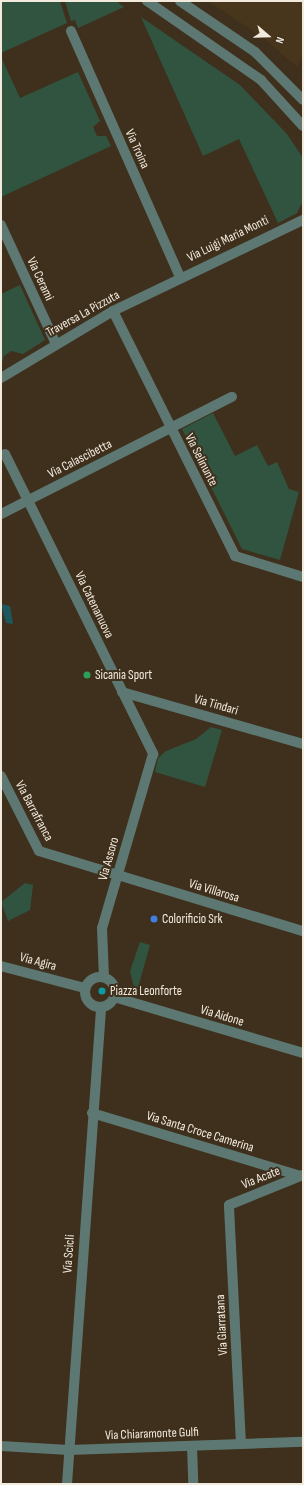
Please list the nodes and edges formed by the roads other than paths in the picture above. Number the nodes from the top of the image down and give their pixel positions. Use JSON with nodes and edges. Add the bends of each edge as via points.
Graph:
{"nodes":[{"id":1,"x":147,"y":1,"type":"edge"},
{"id":2,"x":180,"y":1,"type":"edge"},
{"id":3,"x":71,"y":31,"type":"dead end"},
{"id":4,"x":303,"y":100,"type":"edge"},
{"id":5,"x":303,"y":126,"type":"edge"},
{"id":6,"x":303,"y":213,"type":"edge"},
{"id":7,"x":303,"y":220,"type":"edge"},
{"id":8,"x":288,"y":224,"type":"junction"},
{"id":9,"x":1,"y":225,"type":"edge"},
{"id":10,"x":180,"y":277,"type":"junction"},
{"id":11,"x":112,"y":311,"type":"junction"},
{"id":12,"x":56,"y":344,"type":"junction"},
{"id":13,"x":1,"y":378,"type":"edge"},
{"id":14,"x":232,"y":398,"type":"dead end"},
{"id":15,"x":170,"y":427,"type":"junction"},
{"id":16,"x":5,"y":454,"type":"dead end"},
{"id":17,"x":28,"y":500,"type":"junction"},
{"id":18,"x":1,"y":514,"type":"edge"},
{"id":19,"x":303,"y":577,"type":"edge"},
{"id":20,"x":122,"y":692,"type":"junction"},
{"id":21,"x":303,"y":744,"type":"edge"},
{"id":22,"x":148,"y":769,"type":"joint"},
{"id":23,"x":1,"y":776,"type":"edge"},
{"id":24,"x":117,"y":875,"type":"junction"},
{"id":25,"x":303,"y":931,"type":"edge"},
{"id":26,"x":1,"y":966,"type":"edge"},
{"id":27,"x":104,"y":977,"type":"junction"},
{"id":28,"x":85,"y":988,"type":"junction"},
{"id":29,"x":114,"y":997,"type":"junction"},
{"id":30,"x":101,"y":1008,"type":"junction"},
{"id":31,"x":303,"y":1053,"type":"edge"},
{"id":32,"x":92,"y":1113,"type":"junction"},
{"id":33,"x":302,"y":1176,"type":"edge"},
{"id":34,"x":230,"y":1205,"type":"joint"},
{"id":35,"x":303,"y":1442,"type":"edge"},
{"id":36,"x":241,"y":1444,"type":"junction"},
{"id":37,"x":1,"y":1446,"type":"edge"},
{"id":38,"x":192,"y":1446,"type":"junction"},
{"id":39,"x":69,"y":1450,"type":"junction"},
{"id":40,"x":67,"y":1484,"type":"edge"},
{"id":41,"x":192,"y":1484,"type":"edge"}],
"edges":[{"from":1,"to":5,"type":"street","via":[[261,80]]},
{"from":2,"to":4,"type":"street","via":[[255,52]]},
{"from":3,"to":10,"type":"street","name":"Via Troina"},
{"from":6,"to":8,"type":"street"},
{"from":7,"to":8,"type":"street"},
{"from":8,"to":10,"type":"street","name":"Via Luigi Maria Monti"},
{"from":9,"to":12,"type":"street","name":"Via Cerami"},
{"from":10,"to":11,"type":"street","name":"Traversa La Pizzuta"},
{"from":11,"to":12,"type":"street","name":"Traversa La Pizzuta"},
{"from":11,"to":15,"type":"street","name":"Via Selinunte"},
{"from":12,"to":13,"type":"street","name":"Traversa La Pizzuta"},
{"from":14,"to":15,"type":"street","name":"Via Calascibetta"},
{"from":15,"to":17,"type":"street","name":"Via Calascibetta"},
{"from":15,"to":19,"type":"street","name":"Via Selinunte","via":[[235,556]]},
{"from":16,"to":17,"type":"street","name":"Via Catenanuova"},
{"from":17,"to":18,"type":"street","name":"Via Calascibetta"},
{"from":17,"to":20,"type":"street","name":"Via Catenanuova"},
{"from":20,"to":21,"type":"street","name":"Via Tindari"},
{"from":20,"to":22,"type":"street","name":"Via Catenanuova","via":[[153,754]]},
{"from":22,"to":24,"type":"street","name":"Via Assoro"},
{"from":23,"to":24,"type":"street","name":"Via Barrafranca","via":[[39,851]]},
{"from":24,"to":25,"type":"street","name":"Via Villarosa"},
{"from":24,"to":27,"type":"street","name":"Via Assoro","via":[[102,928]]},
{"from":26,"to":28,"type":"street","name":"Via Agira"},
{"from":27,"to":28,"type":"street","via":[[94,977]]},
{"from":27,"to":29,"type":"street","via":[[112,982]]},
{"from":28,"to":30,"type":"street","via":[[88,1002]]},
{"from":29,"to":30,"type":"street"},
{"from":29,"to":31,"type":"street","name":"Via Aidone"},
{"from":30,"to":32,"type":"street","name":"Via Scicli"},
{"from":32,"to":33,"type":"street","name":"Via Santa Croce Camerina"},
{"from":32,"to":39,"type":"street","name":"Via Scicli"},
{"from":33,"to":34,"type":"street","name":"Via Acate"},
{"from":34,"to":36,"type":"street","name":"Via Giarratana"},
{"from":35,"to":36,"type":"street","name":"Via Chiaramonte Gulfi"},
{"from":36,"to":38,"type":"street","name":"Via Chiaramonte Gulfi"},
{"from":37,"to":39,"type":"street","name":"Via Chiaramonte Gulfi"},
{"from":38,"to":39,"type":"street","name":"Via Chiaramonte Gulfi"},
{"from":38,"to":41,"type":"street"},
{"from":39,"to":40,"type":"street","name":"Via Scicli"}]}
